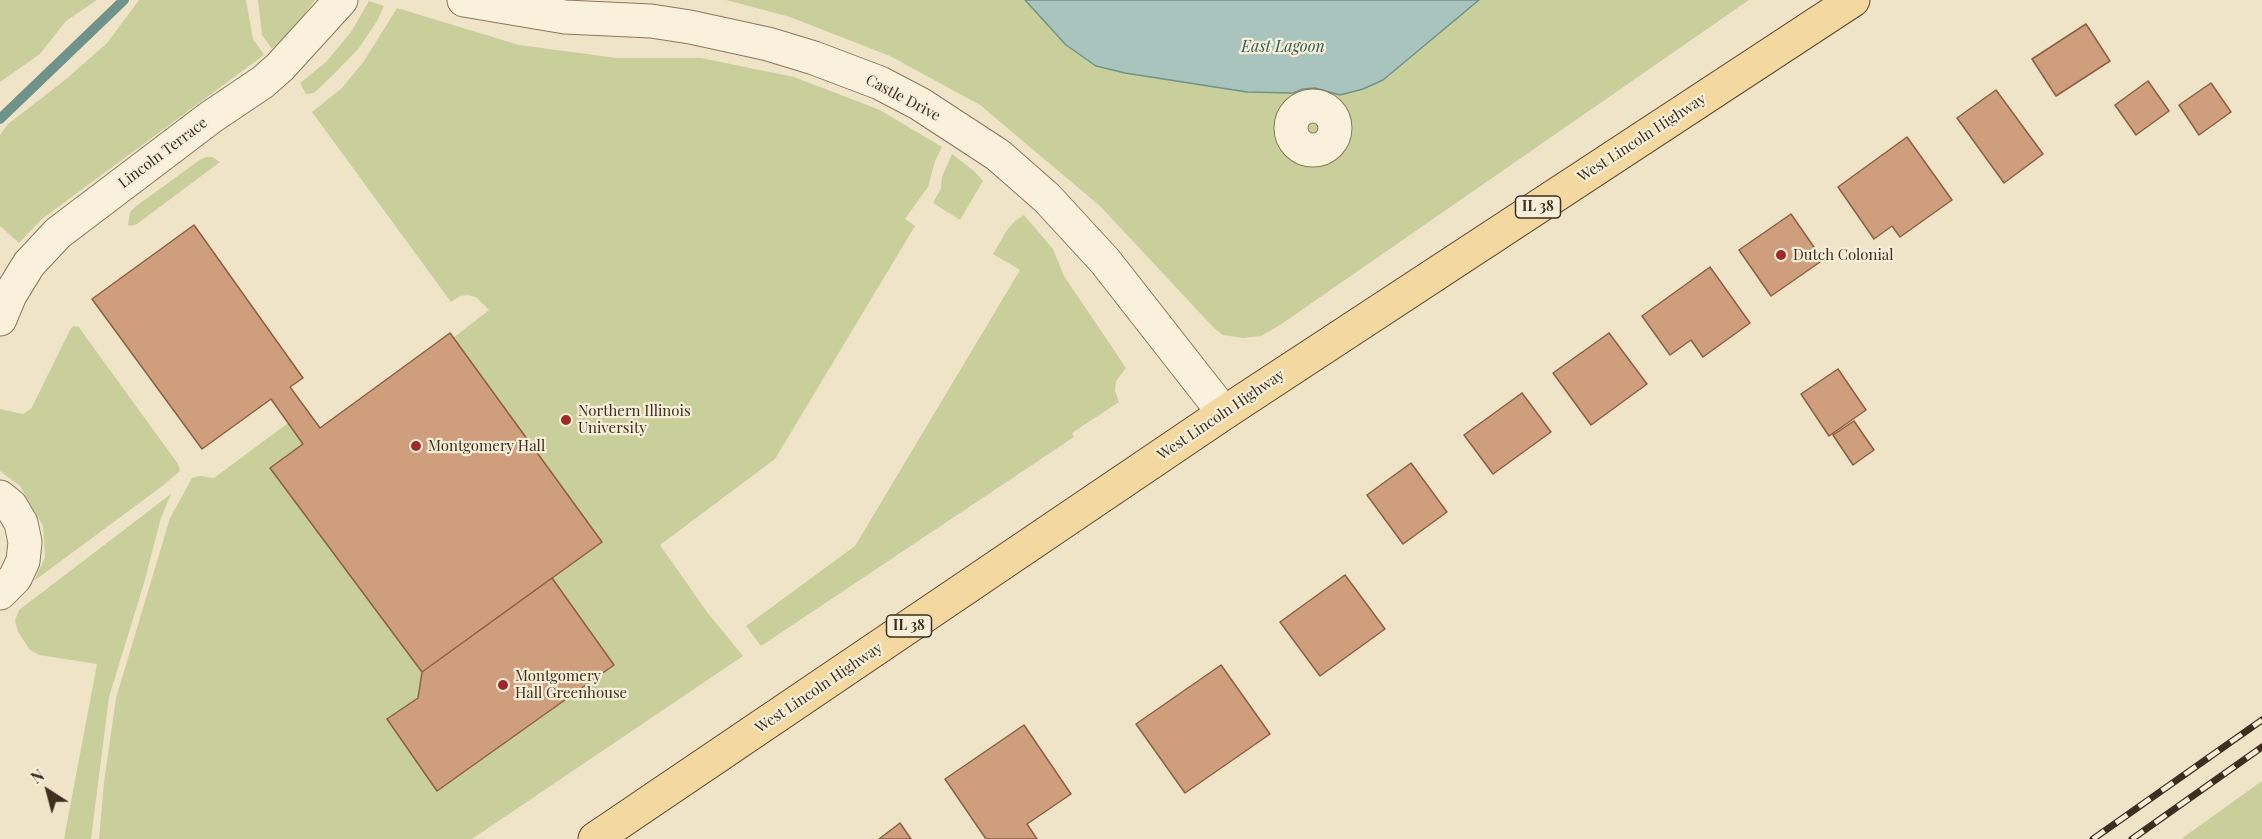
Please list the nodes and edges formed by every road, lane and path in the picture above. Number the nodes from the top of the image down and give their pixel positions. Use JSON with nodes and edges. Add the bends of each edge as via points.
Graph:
{"nodes":[{"id":1,"x":341,"y":0,"type":"edge"},
{"id":2,"x":464,"y":0,"type":"edge"},
{"id":3,"x":1853,"y":0,"type":"edge"},
{"id":4,"x":0,"y":319,"type":"edge"},
{"id":5,"x":1224,"y":413,"type":"junction"},
{"id":6,"x":0,"y":497,"type":"edge"},
{"id":7,"x":0,"y":593,"type":"edge"},
{"id":8,"x":595,"y":839,"type":"edge"}],
"edges":[{"from":1,"to":4,"type":"street","name":"Lincoln Terrace","via":[[263,82],[58,233],[29,264]]},
{"from":2,"to":5,"type":"street","name":"Castle Drive","via":[[565,17],[651,21],[768,44],[880,83],[920,104],[998,155],[1047,198],[1105,261]]},
{"from":3,"to":5,"type":"main road","name":"West Lincoln Highway","number":"IL 38"},
{"from":5,"to":8,"type":"main road","name":"West Lincoln Highway","number":"IL 38"},
{"from":6,"to":7,"type":"street","via":[[21,523],[25,542],[23,561],[15,578]]}]}
